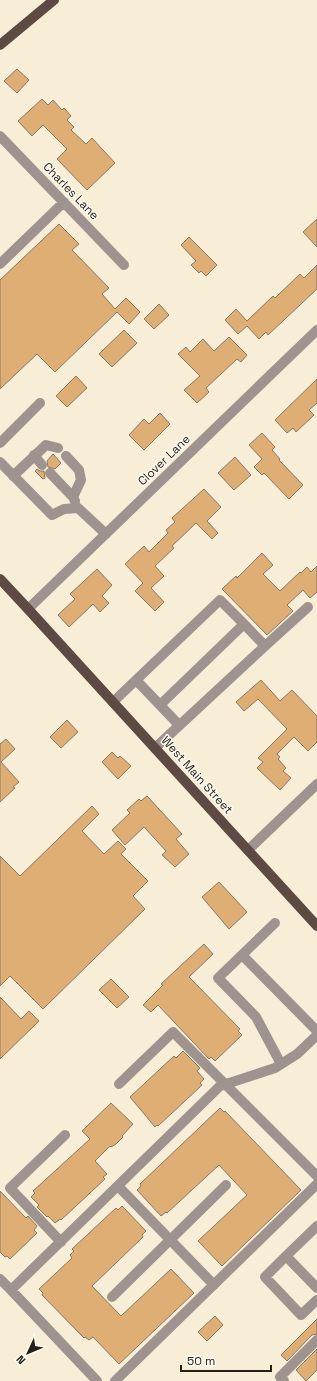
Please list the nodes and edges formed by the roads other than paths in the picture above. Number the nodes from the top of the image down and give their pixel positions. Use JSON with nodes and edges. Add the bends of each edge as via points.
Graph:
{"nodes":[{"id":1,"x":54,"y":0,"type":"edge"},
{"id":2,"x":0,"y":45,"type":"edge"},
{"id":3,"x":0,"y":136,"type":"edge"},
{"id":4,"x":64,"y":202,"type":"junction"},
{"id":5,"x":0,"y":264,"type":"edge"},
{"id":6,"x":124,"y":265,"type":"dead end"},
{"id":7,"x":317,"y":330,"type":"edge"},
{"id":8,"x":40,"y":403,"type":"dead end"},
{"id":9,"x":0,"y":443,"type":"edge"},
{"id":10,"x":58,"y":448,"type":"dead end"},
{"id":11,"x":34,"y":455,"type":"junction"},
{"id":12,"x":66,"y":456,"type":"dead end"},
{"id":13,"x":0,"y":462,"type":"edge"},
{"id":14,"x":42,"y":464,"type":"dead end"},
{"id":15,"x":50,"y":473,"type":"dead end"},
{"id":16,"x":14,"y":476,"type":"junction"},
{"id":17,"x":73,"y":497,"type":"junction"},
{"id":18,"x":78,"y":508,"type":"junction"},
{"id":19,"x":106,"y":534,"type":"junction"},
{"id":20,"x":0,"y":579,"type":"edge"},
{"id":21,"x":308,"y":607,"type":"dead end"},
{"id":22,"x":28,"y":609,"type":"junction"},
{"id":23,"x":244,"y":624,"type":"junction"},
{"id":24,"x":265,"y":646,"type":"junction"},
{"id":25,"x":136,"y":680,"type":"junction"},
{"id":26,"x":113,"y":702,"type":"junction"},
{"id":27,"x":160,"y":705,"type":"junction"},
{"id":28,"x":179,"y":725,"type":"junction"},
{"id":29,"x":155,"y":748,"type":"junction"},
{"id":30,"x":317,"y":784,"type":"edge"},
{"id":31,"x":248,"y":850,"type":"junction"},
{"id":32,"x":275,"y":923,"type":"dead end"},
{"id":33,"x":317,"y":926,"type":"edge"},
{"id":34,"x":242,"y":955,"type":"junction"},
{"id":35,"x":317,"y":1031,"type":"edge"},
{"id":36,"x":317,"y":1035,"type":"edge"},
{"id":37,"x":281,"y":1064,"type":"junction"},
{"id":38,"x":119,"y":1084,"type":"dead end"},
{"id":39,"x":226,"y":1085,"type":"junction"},
{"id":40,"x":65,"y":1135,"type":"dead end"},
{"id":41,"x":317,"y":1176,"type":"edge"},
{"id":42,"x":317,"y":1184,"type":"edge"},
{"id":43,"x":226,"y":1185,"type":"dead end"},
{"id":44,"x":118,"y":1186,"type":"junction"},
{"id":45,"x":317,"y":1226,"type":"edge"},
{"id":46,"x":170,"y":1240,"type":"junction"},
{"id":47,"x":61,"y":1242,"type":"junction"},
{"id":48,"x":286,"y":1256,"type":"junction"},
{"id":49,"x":0,"y":1279,"type":"edge"},
{"id":50,"x":214,"y":1285,"type":"junction"},
{"id":51,"x":317,"y":1288,"type":"edge"},
{"id":52,"x":11,"y":1290,"type":"junction"},
{"id":53,"x":112,"y":1297,"type":"dead end"},
{"id":54,"x":317,"y":1300,"type":"edge"},
{"id":55,"x":317,"y":1340,"type":"edge"},
{"id":56,"x":97,"y":1381,"type":"edge"},
{"id":57,"x":116,"y":1381,"type":"edge"},
{"id":58,"x":284,"y":1381,"type":"edge"}],
"edges":[{"from":1,"to":2,"type":"main road"},
{"from":3,"to":4,"type":"street","name":"Charles Lane"},
{"from":4,"to":5,"type":"street"},
{"from":4,"to":6,"type":"street","name":"Charles Lane"},
{"from":7,"to":19,"type":"street","name":"Clover Lane"},
{"from":8,"to":9,"type":"street"},
{"from":10,"to":11,"type":"street","via":[[46,445]]},
{"from":11,"to":14,"type":"street"},
{"from":11,"to":16,"type":"street"},
{"from":12,"to":17,"type":"street","via":[[79,470],[81,480]]},
{"from":13,"to":16,"type":"street"},
{"from":15,"to":17,"type":"street"},
{"from":16,"to":18,"type":"street","via":[[52,515],[64,509]]},
{"from":17,"to":18,"type":"street"},
{"from":18,"to":19,"type":"street"},
{"from":19,"to":22,"type":"street","name":"Clover Lane"},
{"from":20,"to":22,"type":"main road"},
{"from":21,"to":24,"type":"street"},
{"from":22,"to":26,"type":"main road","name":"West Main Street"},
{"from":23,"to":24,"type":"street"},
{"from":23,"to":25,"type":"street","via":[[220,600]]},
{"from":23,"to":27,"type":"street"},
{"from":24,"to":28,"type":"street"},
{"from":25,"to":26,"type":"street"},
{"from":25,"to":27,"type":"street"},
{"from":26,"to":29,"type":"main road","name":"West Main Street"},
{"from":27,"to":28,"type":"street"},
{"from":28,"to":29,"type":"street"},
{"from":29,"to":31,"type":"main road","name":"West Main Street"},
{"from":30,"to":31,"type":"street"},
{"from":31,"to":33,"type":"main road","name":"West Main Street"},
{"from":32,"to":34,"type":"street"},
{"from":34,"to":35,"type":"street"},
{"from":34,"to":37,"type":"street","via":[[218,978],[256,1017]]},
{"from":36,"to":37,"type":"street","via":[[297,1054]]},
{"from":37,"to":39,"type":"street"},
{"from":38,"to":39,"type":"street","via":[[173,1032]]},
{"from":39,"to":41,"type":"street"},
{"from":39,"to":44,"type":"street","via":[[220,1086]]},
{"from":40,"to":47,"type":"street","via":[[10,1188]]},
{"from":42,"to":50,"type":"street"},
{"from":43,"to":46,"type":"street"},
{"from":44,"to":46,"type":"street"},
{"from":44,"to":47,"type":"street"},
{"from":45,"to":48,"type":"street"},
{"from":46,"to":50,"type":"street"},
{"from":46,"to":53,"type":"street"},
{"from":47,"to":52,"type":"street"},
{"from":48,"to":51,"type":"street"},
{"from":48,"to":54,"type":"street","via":[[265,1277],[302,1315]]},
{"from":49,"to":52,"type":"street"},
{"from":50,"to":57,"type":"street"},
{"from":52,"to":56,"type":"street"},
{"from":55,"to":58,"type":"street","via":[[280,1377]]}]}
